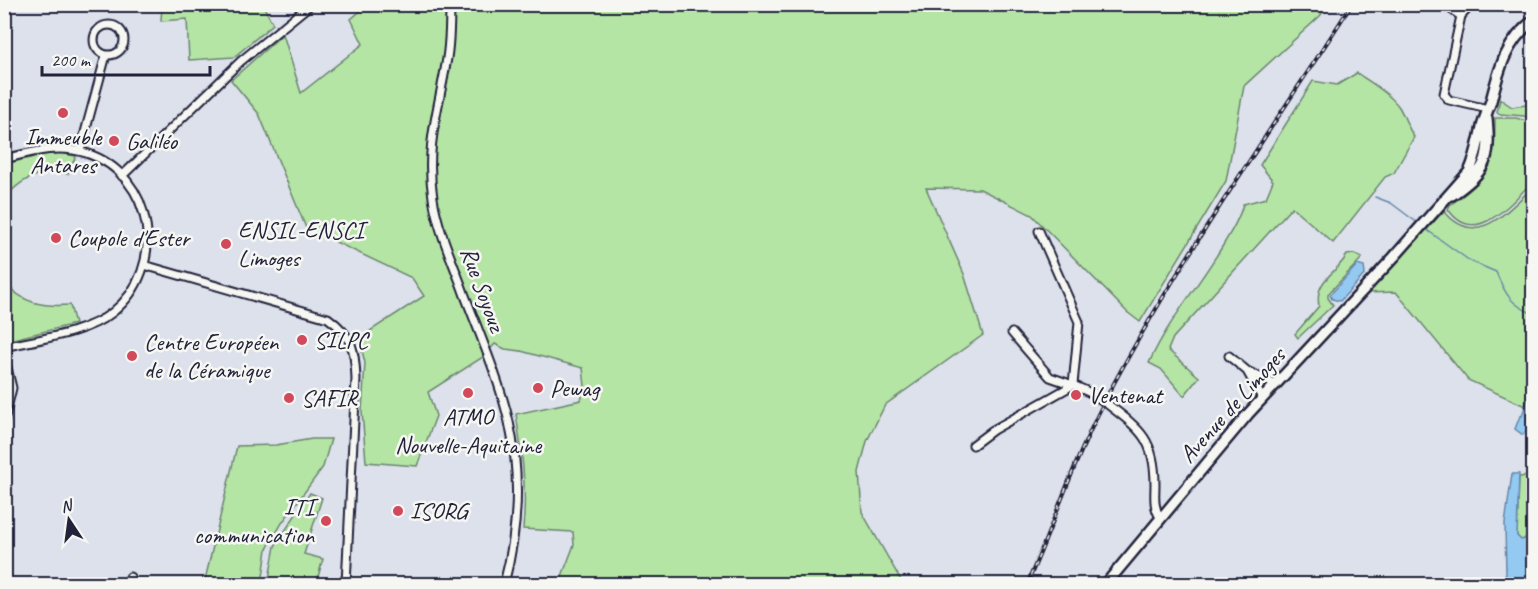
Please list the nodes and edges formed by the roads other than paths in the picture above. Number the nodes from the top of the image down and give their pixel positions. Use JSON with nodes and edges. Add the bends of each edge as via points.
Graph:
{"nodes":[{"id":1,"x":311,"y":4,"type":"edge"},
{"id":2,"x":450,"y":4,"type":"edge"},
{"id":3,"x":1443,"y":4,"type":"edge"},
{"id":4,"x":1473,"y":4,"type":"edge"},
{"id":5,"x":1461,"y":16,"type":"junction"},
{"id":6,"x":1533,"y":20,"type":"edge"},
{"id":7,"x":106,"y":55,"type":"junction"},
{"id":8,"x":1487,"y":113,"type":"junction"},
{"id":9,"x":1484,"y":141,"type":"junction"},
{"id":10,"x":1477,"y":150,"type":"junction"},
{"id":11,"x":80,"y":151,"type":"junction"},
{"id":12,"x":1488,"y":153,"type":"junction"},
{"id":13,"x":4,"y":159,"type":"edge"},
{"id":14,"x":122,"y":176,"type":"junction"},
{"id":15,"x":1443,"y":202,"type":"junction"},
{"id":16,"x":1039,"y":231,"type":"dead end"},
{"id":17,"x":144,"y":265,"type":"junction"},
{"id":18,"x":1012,"y":333,"type":"dead end"},
{"id":19,"x":4,"y":347,"type":"edge"},
{"id":20,"x":4,"y":356,"type":"edge"},
{"id":21,"x":1230,"y":356,"type":"dead end"},
{"id":22,"x":1247,"y":371,"type":"junction"},
{"id":23,"x":1274,"y":384,"type":"junction"},
{"id":24,"x":1073,"y":385,"type":"junction"},
{"id":25,"x":1262,"y":398,"type":"junction"},
{"id":26,"x":4,"y":421,"type":"edge"},
{"id":27,"x":973,"y":444,"type":"dead end"},
{"id":28,"x":1160,"y":517,"type":"junction"},
{"id":29,"x":346,"y":585,"type":"edge"},
{"id":30,"x":504,"y":585,"type":"edge"},
{"id":31,"x":1106,"y":585,"type":"edge"}],
"edges":[{"from":1,"to":14,"type":"street","via":[[241,61]]},
{"from":2,"to":30,"type":"street","name":"Rue Soyouz","via":[[447,61],[433,123],[430,175],[442,233],[509,421],[516,520]]},
{"from":3,"to":5,"type":"street"},
{"from":4,"to":5,"type":"street"},
{"from":5,"to":8,"type":"street","via":[[1444,94],[1449,100]]},
{"from":6,"to":8,"type":"main road","via":[[1505,53]]},
{"from":7,"to":7,"type":"street","via":[[95,46],[94,37],[108,25],[121,31],[124,45],[119,52]]},
{"from":7,"to":11,"type":"street"},
{"from":8,"to":9,"type":"main road","via":[[1482,125]]},
{"from":9,"to":10,"type":"main road"},
{"from":9,"to":12,"type":"main road"},
{"from":10,"to":12,"type":"main road"},
{"from":10,"to":15,"type":"main road","via":[[1469,172]]},
{"from":11,"to":13,"type":"street","via":[[46,148]]},
{"from":11,"to":14,"type":"street","via":[[99,158]]},
{"from":12,"to":15,"type":"main road","via":[[1476,177]]},
{"from":14,"to":17,"type":"street","via":[[145,218],[148,246]]},
{"from":15,"to":23,"type":"main road","name":"Avenue de Limoges"},
{"from":16,"to":24,"type":"street","via":[[1079,322]]},
{"from":17,"to":19,"type":"street","via":[[130,294],[99,321],[78,330]]},
{"from":17,"to":29,"type":"street","via":[[328,318],[349,339],[355,353],[356,380]]},
{"from":18,"to":24,"type":"street","via":[[1050,377]]},
{"from":20,"to":26,"type":"street","via":[[12,388]]},
{"from":21,"to":22,"type":"street"},
{"from":22,"to":23,"type":"street"},
{"from":22,"to":25,"type":"street"},
{"from":23,"to":25,"type":"main road","name":"Avenue de Limoges"},
{"from":24,"to":27,"type":"street"},
{"from":24,"to":28,"type":"street","bridge":true,"via":[[1093,394],[1138,428],[1155,463],[1156,512]]},
{"from":25,"to":28,"type":"main road","name":"Avenue de Limoges"},
{"from":28,"to":31,"type":"main road","name":"Avenue de Limoges"}]}
